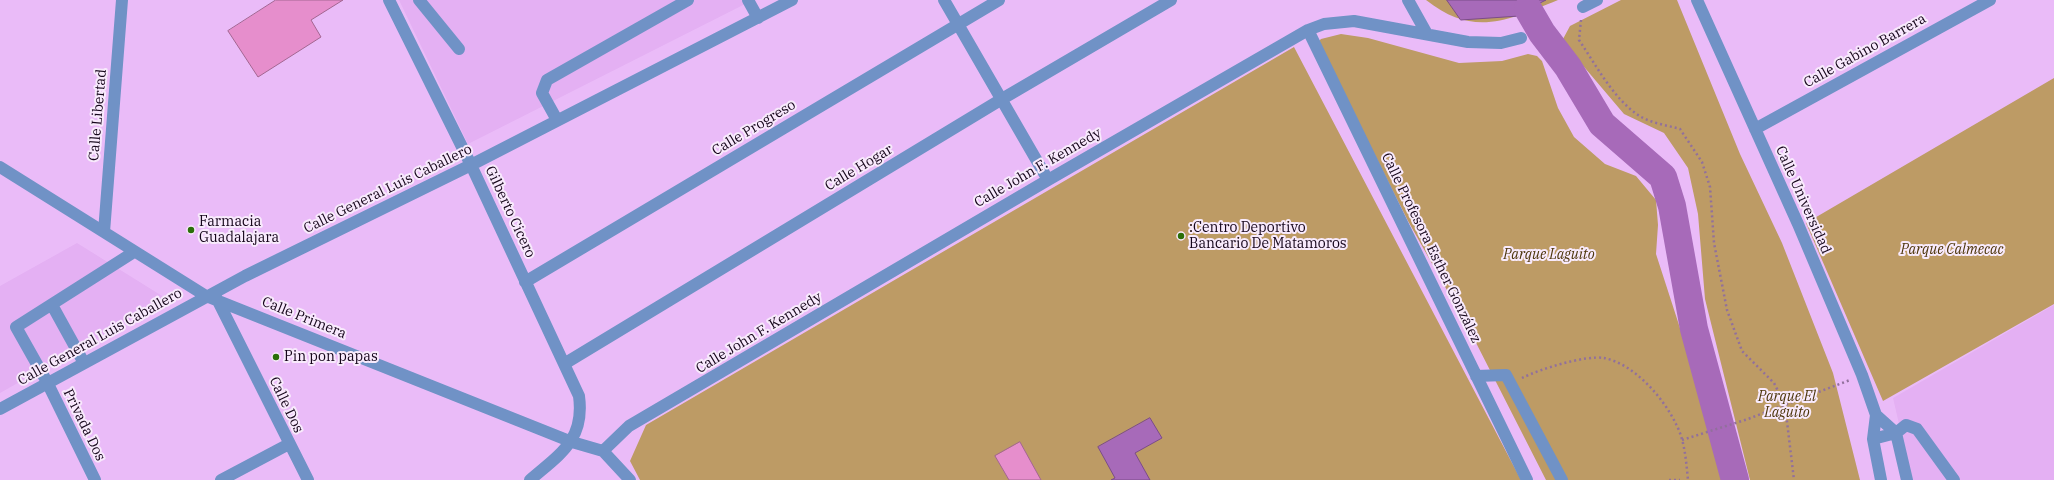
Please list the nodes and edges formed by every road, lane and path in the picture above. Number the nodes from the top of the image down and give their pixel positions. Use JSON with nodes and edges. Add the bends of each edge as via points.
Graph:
{"nodes":[{"id":1,"x":122,"y":0,"type":"edge"},
{"id":2,"x":389,"y":0,"type":"edge"},
{"id":3,"x":419,"y":0,"type":"edge"},
{"id":4,"x":688,"y":0,"type":"edge"},
{"id":5,"x":748,"y":0,"type":"edge"},
{"id":6,"x":792,"y":0,"type":"edge"},
{"id":7,"x":944,"y":0,"type":"edge"},
{"id":8,"x":999,"y":0,"type":"edge"},
{"id":9,"x":1171,"y":0,"type":"edge"},
{"id":10,"x":1408,"y":0,"type":"edge"},
{"id":11,"x":1597,"y":0,"type":"edge"},
{"id":12,"x":1697,"y":0,"type":"edge"},
{"id":13,"x":1990,"y":0,"type":"edge"},
{"id":14,"x":1583,"y":7,"type":"joint"},
{"id":15,"x":758,"y":18,"type":"junction"},
{"id":16,"x":958,"y":24,"type":"junction"},
{"id":17,"x":1308,"y":30,"type":"junction"},
{"id":18,"x":1427,"y":34,"type":"junction"},
{"id":19,"x":1521,"y":38,"type":"dead end"},
{"id":20,"x":459,"y":49,"type":"dead end"},
{"id":21,"x":1002,"y":99,"type":"junction"},
{"id":22,"x":557,"y":120,"type":"junction"},
{"id":23,"x":1755,"y":129,"type":"junction"},
{"id":24,"x":471,"y":165,"type":"junction"},
{"id":25,"x":0,"y":167,"type":"edge"},
{"id":26,"x":1048,"y":180,"type":"junction"},
{"id":27,"x":104,"y":232,"type":"junction"},
{"id":28,"x":134,"y":252,"type":"junction"},
{"id":29,"x":526,"y":282,"type":"junction"},
{"id":30,"x":212,"y":298,"type":"junction"},
{"id":31,"x":52,"y":305,"type":"junction"},
{"id":32,"x":84,"y":363,"type":"junction"},
{"id":33,"x":564,"y":364,"type":"junction"},
{"id":34,"x":1862,"y":375,"type":"junction"},
{"id":35,"x":1476,"y":376,"type":"junction"},
{"id":36,"x":47,"y":382,"type":"junction"},
{"id":37,"x":1510,"y":384,"type":"junction"},
{"id":38,"x":1785,"y":405,"type":"junction"},
{"id":39,"x":0,"y":409,"type":"edge"},
{"id":40,"x":1876,"y":415,"type":"junction"},
{"id":41,"x":1896,"y":432,"type":"junction"},
{"id":42,"x":1873,"y":439,"type":"junction"},
{"id":43,"x":1682,"y":440,"type":"junction"},
{"id":44,"x":572,"y":442,"type":"junction"},
{"id":45,"x":289,"y":444,"type":"junction"},
{"id":46,"x":603,"y":451,"type":"junction"},
{"id":47,"x":1952,"y":479,"type":"edge"},
{"id":48,"x":95,"y":480,"type":"edge"},
{"id":49,"x":221,"y":480,"type":"edge"},
{"id":50,"x":308,"y":480,"type":"edge"},
{"id":51,"x":530,"y":480,"type":"edge"},
{"id":52,"x":630,"y":480,"type":"edge"},
{"id":53,"x":1527,"y":480,"type":"edge"},
{"id":54,"x":1562,"y":480,"type":"edge"},
{"id":55,"x":1669,"y":480,"type":"edge"},
{"id":56,"x":1680,"y":480,"type":"edge"},
{"id":57,"x":1688,"y":480,"type":"edge"},
{"id":58,"x":1794,"y":480,"type":"edge"},
{"id":59,"x":1881,"y":480,"type":"edge"},
{"id":60,"x":1907,"y":480,"type":"edge"}],
"edges":[{"from":1,"to":27,"type":"street","name":"Calle Libertad"},
{"from":2,"to":24,"type":"street","name":"Gilberto Cicero"},
{"from":3,"to":20,"type":"street"},
{"from":4,"to":22,"type":"street","via":[[547,80],[542,93]]},
{"from":5,"to":15,"type":"street"},
{"from":6,"to":15,"type":"street","name":"Calle General Luis Caballero"},
{"from":7,"to":16,"type":"street"},
{"from":8,"to":16,"type":"street","name":"Calle Progreso"},
{"from":9,"to":21,"type":"street","name":"Calle Hogar"},
{"from":10,"to":18,"type":"street"},
{"from":11,"to":14,"type":"street"},
{"from":12,"to":23,"type":"street","name":"Calle Universidad"},
{"from":13,"to":23,"type":"street","name":"Calle Gabino Barrera"},
{"from":14,"to":38,"type":"path","via":[[1579,40],[1616,93],[1639,116],[1680,129],[1702,162],[1710,187],[1714,243],[1727,310],[1742,351],[1774,384]]},
{"from":15,"to":22,"type":"street","name":"Calle General Luis Caballero"},
{"from":16,"to":21,"type":"street"},
{"from":16,"to":29,"type":"street","name":"Calle Progreso"},
{"from":17,"to":18,"type":"street","name":"Calle John F. Kennedy","via":[[1324,24],[1354,21]]},
{"from":17,"to":26,"type":"street","name":"Calle John F. Kennedy"},
{"from":17,"to":35,"type":"street","name":"Calle Profesora Esther González"},
{"from":18,"to":19,"type":"street","name":"Calle John F. Kennedy","via":[[1468,42],[1501,42]]},
{"from":21,"to":26,"type":"street"},
{"from":21,"to":33,"type":"street","name":"Calle Hogar"},
{"from":22,"to":24,"type":"street","name":"Calle General Luis Caballero"},
{"from":23,"to":34,"type":"street","name":"Calle Universidad"},
{"from":24,"to":29,"type":"street","name":"Gilberto Cicero"},
{"from":24,"to":30,"type":"street","name":"Calle General Luis Caballero"},
{"from":25,"to":27,"type":"street","name":"Calle Primera"},
{"from":26,"to":46,"type":"street","name":"Calle John F. Kennedy","via":[[629,426]]},
{"from":27,"to":28,"type":"street","name":"Calle Primera"},
{"from":28,"to":30,"type":"street","name":"Calle Primera"},
{"from":28,"to":31,"type":"street"},
{"from":29,"to":33,"type":"street","name":"Gilberto Cicero"},
{"from":30,"to":32,"type":"street","name":"Calle General Luis Caballero"},
{"from":30,"to":44,"type":"street","name":"Calle Primera"},
{"from":30,"to":45,"type":"street","name":"Calle Dos"},
{"from":31,"to":32,"type":"street"},
{"from":31,"to":36,"type":"street","name":"Privada Dos","via":[[16,327]]},
{"from":32,"to":36,"type":"street","name":"Calle General Luis Caballero"},
{"from":33,"to":44,"type":"street","name":"Gilberto Cicero","via":[[579,396],[581,413]]},
{"from":34,"to":38,"type":"path"},
{"from":34,"to":40,"type":"street","name":"Calle Universidad"},
{"from":35,"to":37,"type":"street","via":[[1506,376]]},
{"from":35,"to":53,"type":"street","name":"Calle Profesora Esther González"},
{"from":36,"to":39,"type":"street","name":"Calle General Luis Caballero"},
{"from":36,"to":48,"type":"street","name":"Privada Dos"},
{"from":37,"to":43,"type":"path","via":[[1537,370],[1568,362],[1603,358],[1623,364],[1647,384],[1676,424]]},
{"from":37,"to":54,"type":"street"},
{"from":38,"to":43,"type":"path","via":[[1748,420]]},
{"from":38,"to":58,"type":"path"},
{"from":40,"to":41,"type":"street"},
{"from":40,"to":42,"type":"street","name":"Calle Universidad"},
{"from":41,"to":42,"type":"street"},
{"from":41,"to":47,"type":"street","via":[[1906,425],[1917,429]]},
{"from":41,"to":60,"type":"street"},
{"from":42,"to":59,"type":"street","name":"Calle Universidad"},
{"from":43,"to":57,"type":"path"},
{"from":44,"to":46,"type":"street","name":"Calle Primera"},
{"from":44,"to":51,"type":"street"},
{"from":45,"to":49,"type":"street"},
{"from":45,"to":50,"type":"street","name":"Calle Dos"},
{"from":46,"to":52,"type":"street"},
{"from":55,"to":56,"type":"path"}]}
